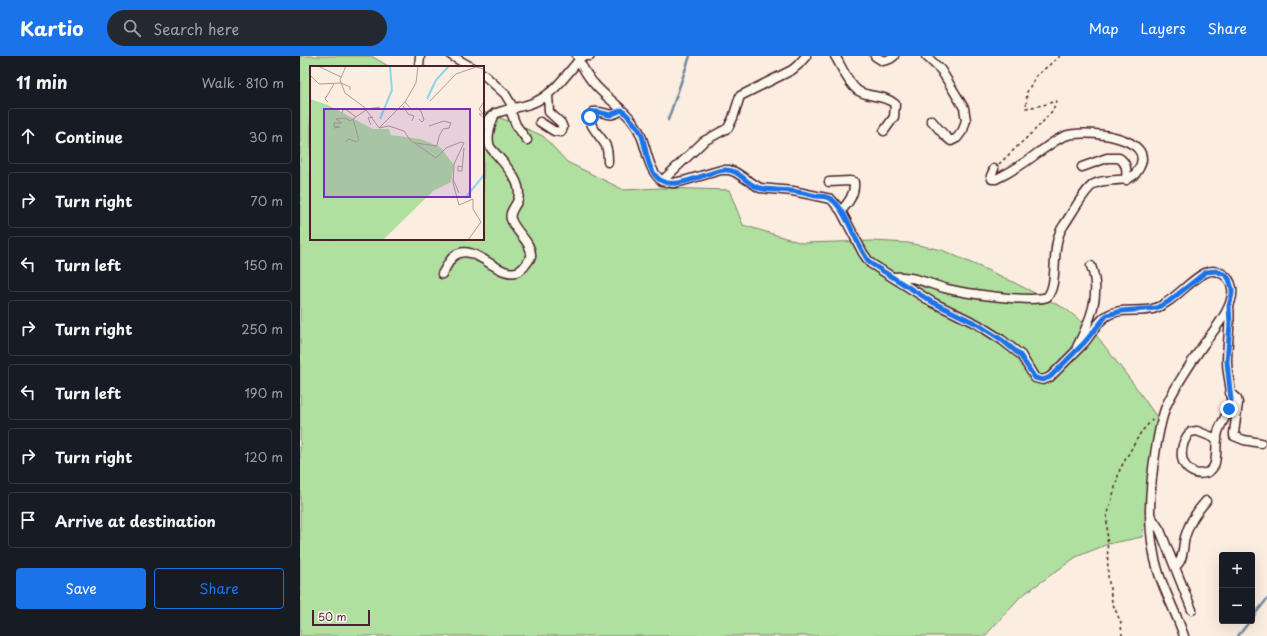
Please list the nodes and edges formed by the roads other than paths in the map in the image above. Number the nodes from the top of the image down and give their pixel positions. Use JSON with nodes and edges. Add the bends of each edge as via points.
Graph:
{"nodes":[{"id":1,"x":420,"y":56,"type":"edge"},
{"id":2,"x":452,"y":56,"type":"edge"},
{"id":3,"x":590,"y":56,"type":"edge"},
{"id":4,"x":806,"y":56,"type":"edge"},
{"id":5,"x":835,"y":56,"type":"edge"},
{"id":6,"x":875,"y":56,"type":"edge"},
{"id":7,"x":894,"y":56,"type":"edge"},
{"id":8,"x":926,"y":56,"type":"edge"},
{"id":9,"x":580,"y":57,"type":"edge"},
{"id":10,"x":419,"y":66,"type":"edge"},
{"id":11,"x":469,"y":66,"type":"edge"},
{"id":12,"x":484,"y":75,"type":"edge"},
{"id":13,"x":548,"y":94,"type":"junction"},
{"id":14,"x":512,"y":109,"type":"junction"},
{"id":15,"x":622,"y":110,"type":"junction"},
{"id":16,"x":495,"y":114,"type":"junction"},
{"id":17,"x":930,"y":120,"type":"dead end"},
{"id":18,"x":540,"y":122,"type":"dead end"},
{"id":19,"x":484,"y":125,"type":"edge"},
{"id":20,"x":884,"y":131,"type":"dead end"},
{"id":21,"x":527,"y":140,"type":"dead end"},
{"id":22,"x":608,"y":162,"type":"dead end"},
{"id":23,"x":1082,"y":167,"type":"dead end"},
{"id":24,"x":994,"y":169,"type":"road end"},
{"id":25,"x":1126,"y":180,"type":"junction"},
{"id":26,"x":662,"y":181,"type":"junction"},
{"id":27,"x":830,"y":182,"type":"dead end"},
{"id":28,"x":841,"y":211,"type":"junction"},
{"id":29,"x":1091,"y":266,"type":"dead end"},
{"id":30,"x":442,"y":274,"type":"dead end"},
{"id":31,"x":893,"y":277,"type":"junction"},
{"id":32,"x":1229,"y":306,"type":"junction"},
{"id":33,"x":1074,"y":353,"type":"junction"},
{"id":34,"x":1230,"y":394,"type":"junction"},
{"id":35,"x":1217,"y":439,"type":"junction"},
{"id":36,"x":1261,"y":443,"type":"dead end"},
{"id":37,"x":1206,"y":501,"type":"dead end"},
{"id":38,"x":1150,"y":515,"type":"junction"},
{"id":39,"x":1176,"y":566,"type":"junction"},
{"id":40,"x":1192,"y":610,"type":"dead end"},
{"id":41,"x":1184,"y":636,"type":"edge"}],
"edges":[{"from":1,"to":10,"type":"street"},
{"from":2,"to":11,"type":"street"},
{"from":3,"to":9,"type":"street"},
{"from":4,"to":26,"type":"street","via":[[792,70],[740,96],[728,128],[704,141]]},
{"from":5,"to":20,"type":"street","via":[[858,91],[885,98],[895,104],[894,117]]},
{"from":6,"to":7,"type":"street","via":[[883,61]]},
{"from":8,"to":17,"type":"street","via":[[944,75],[964,108],[966,120],[963,130],[951,141]]},
{"from":9,"to":13,"type":"street"},
{"from":9,"to":15,"type":"street","via":[[588,77]]},
{"from":12,"to":14,"type":"street","via":[[505,94]]},
{"from":13,"to":14,"type":"street","via":[[539,101]]},
{"from":13,"to":18,"type":"street","via":[[549,112],[561,123],[562,132],[557,132]]},
{"from":14,"to":16,"type":"street"},
{"from":14,"to":21,"type":"street","via":[[516,125]]},
{"from":15,"to":22,"type":"street","via":[[610,115],[593,112],[590,117],[592,128],[605,145]]},
{"from":15,"to":26,"type":"street","via":[[641,133],[652,170]]},
{"from":16,"to":19,"type":"street"},
{"from":16,"to":30,"type":"street","via":[[489,132],[490,147],[518,184],[520,192],[511,213],[511,220],[531,250],[531,257],[521,270],[507,272],[464,252],[455,255]]},
{"from":23,"to":25,"type":"street","via":[[1107,158],[1119,158],[1127,168]]},
{"from":24,"to":25,"type":"street","via":[[991,176],[992,179],[996,179],[1064,136],[1091,134],[1125,140],[1139,150],[1142,159],[1139,170]]},
{"from":25,"to":31,"type":"street","via":[[1099,182],[1090,187],[1060,231],[1052,289],[1047,297],[1036,299],[972,293],[911,278]]},
{"from":26,"to":28,"type":"street","via":[[673,183],[729,170],[760,188],[827,198],[834,201]]},
{"from":27,"to":28,"type":"street","via":[[854,182],[853,195]]},
{"from":28,"to":31,"type":"street","via":[[866,258]]},
{"from":29,"to":33,"type":"street","via":[[1096,279],[1093,309]]},
{"from":31,"to":33,"type":"street","via":[[932,302],[977,324],[1002,340],[1020,355],[1037,379],[1050,377]]},
{"from":32,"to":33,"type":"street","via":[[1232,294],[1229,279],[1220,272],[1206,272],[1168,302],[1156,308],[1107,315]]},
{"from":32,"to":34,"type":"street","via":[[1227,362]]},
{"from":32,"to":38,"type":"street","via":[[1177,386],[1163,416],[1153,467]]},
{"from":34,"to":35,"type":"street","via":[[1229,409]]},
{"from":34,"to":36,"type":"street","via":[[1238,403],[1234,436]]},
{"from":35,"to":35,"type":"street","via":[[1215,464],[1211,470],[1200,474],[1185,466],[1182,452],[1190,432],[1197,431]]},
{"from":37,"to":39,"type":"street","via":[[1188,528],[1182,558]]},
{"from":38,"to":39,"type":"street","via":[[1160,530]]},
{"from":38,"to":41,"type":"street","via":[[1152,544],[1159,573]]},
{"from":39,"to":40,"type":"street"}]}
